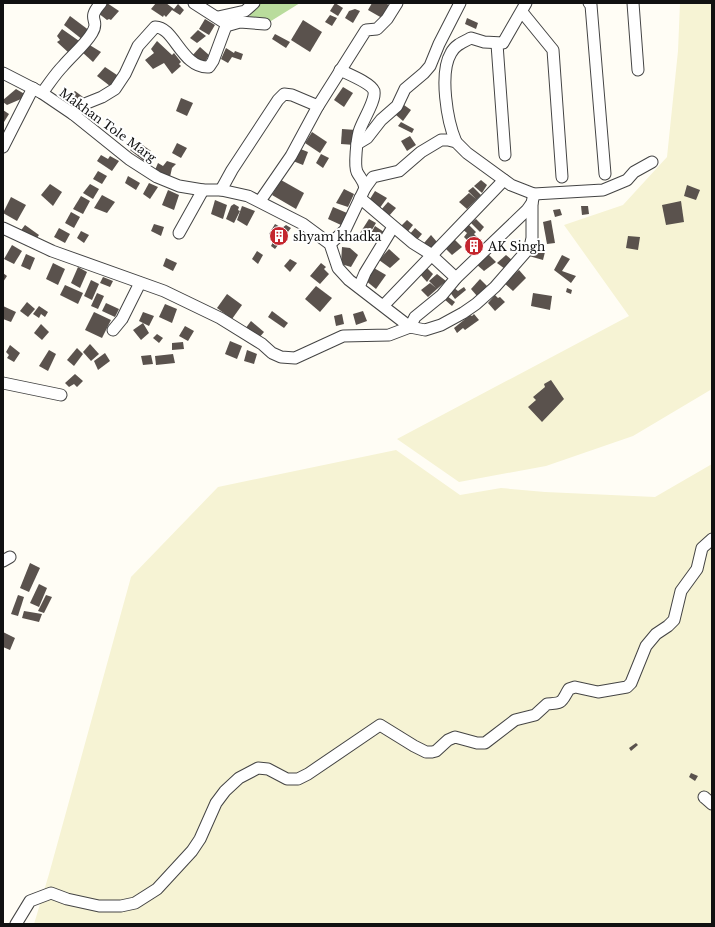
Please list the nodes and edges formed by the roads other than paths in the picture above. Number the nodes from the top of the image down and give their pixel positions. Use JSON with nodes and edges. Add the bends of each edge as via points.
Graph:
{"nodes":[{"id":1,"x":101,"y":3,"type":"edge"},
{"id":2,"x":194,"y":3,"type":"edge"},
{"id":3,"x":254,"y":3,"type":"edge"},
{"id":4,"x":397,"y":3,"type":"edge"},
{"id":5,"x":460,"y":3,"type":"edge"},
{"id":6,"x":589,"y":3,"type":"edge"},
{"id":7,"x":633,"y":3,"type":"edge"},
{"id":8,"x":524,"y":7,"type":"edge"},
{"id":9,"x":218,"y":17,"type":"junction"},
{"id":10,"x":265,"y":24,"type":"dead end"},
{"id":11,"x":226,"y":26,"type":"junction"},
{"id":12,"x":497,"y":44,"type":"junction"},
{"id":13,"x":340,"y":70,"type":"junction"},
{"id":14,"x":638,"y":70,"type":"dead end"},
{"id":15,"x":3,"y":73,"type":"edge"},
{"id":16,"x":38,"y":91,"type":"junction"},
{"id":17,"x":318,"y":106,"type":"junction"},
{"id":18,"x":73,"y":114,"type":"junction"},
{"id":19,"x":456,"y":142,"type":"junction"},
{"id":20,"x":357,"y":144,"type":"junction"},
{"id":21,"x":3,"y":147,"type":"edge"},
{"id":22,"x":505,"y":154,"type":"dead end"},
{"id":23,"x":652,"y":162,"type":"dead end"},
{"id":24,"x":605,"y":174,"type":"dead end"},
{"id":25,"x":562,"y":177,"type":"dead end"},
{"id":26,"x":504,"y":180,"type":"junction"},
{"id":27,"x":203,"y":190,"type":"junction"},
{"id":28,"x":221,"y":190,"type":"junction"},
{"id":29,"x":362,"y":193,"type":"junction"},
{"id":30,"x":533,"y":198,"type":"junction"},
{"id":31,"x":260,"y":201,"type":"junction"},
{"id":32,"x":394,"y":227,"type":"junction"},
{"id":33,"x":3,"y":228,"type":"edge"},
{"id":34,"x":179,"y":233,"type":"dead end"},
{"id":35,"x":330,"y":244,"type":"junction"},
{"id":36,"x":431,"y":256,"type":"junction"},
{"id":37,"x":456,"y":278,"type":"junction"},
{"id":38,"x":140,"y":283,"type":"junction"},
{"id":39,"x":359,"y":287,"type":"junction"},
{"id":40,"x":384,"y":305,"type":"junction"},
{"id":41,"x":410,"y":327,"type":"junction"},
{"id":42,"x":113,"y":330,"type":"dead end"},
{"id":43,"x":3,"y":383,"type":"edge"},
{"id":44,"x":61,"y":395,"type":"dead end"},
{"id":45,"x":712,"y":539,"type":"edge"},
{"id":46,"x":16,"y":924,"type":"edge"}],
"edges":[{"from":1,"to":16,"type":"street","via":[[92,14],[96,24],[92,34]]},
{"from":2,"to":9,"type":"street"},
{"from":3,"to":9,"type":"street","via":[[245,11]]},
{"from":4,"to":13,"type":"street","via":[[377,29],[366,30]]},
{"from":5,"to":20,"type":"street","via":[[430,66],[405,89],[397,106],[381,120],[367,138]]},
{"from":6,"to":24,"type":"street"},
{"from":7,"to":14,"type":"street"},
{"from":8,"to":12,"type":"street","via":[[503,43]]},
{"from":8,"to":25,"type":"street","via":[[553,50]]},
{"from":9,"to":11,"type":"street"},
{"from":10,"to":11,"type":"street","via":[[240,22]]},
{"from":11,"to":18,"type":"street","via":[[209,67],[198,66],[190,61],[165,32],[155,27],[138,46],[115,89],[82,105]]},
{"from":12,"to":19,"type":"street","via":[[471,38],[459,44],[451,53],[445,73],[448,113]]},
{"from":12,"to":22,"type":"street"},
{"from":13,"to":17,"type":"street"},
{"from":13,"to":20,"type":"street","via":[[370,85],[374,92],[373,100],[362,121]]},
{"from":15,"to":16,"type":"street","name":"Makhan Tole Marg"},
{"from":16,"to":18,"type":"street","name":"Makhan Tole Marg"},
{"from":16,"to":21,"type":"street"},
{"from":17,"to":28,"type":"street","via":[[284,94]]},
{"from":17,"to":31,"type":"street","via":[[291,156]]},
{"from":18,"to":27,"type":"street","name":"Makhan Tole Marg","via":[[128,159],[157,177],[179,186]]},
{"from":19,"to":26,"type":"street"},
{"from":19,"to":29,"type":"street","via":[[441,140],[421,152],[399,171],[373,177]]},
{"from":20,"to":29,"type":"street","via":[[356,167],[364,183]]},
{"from":23,"to":30,"type":"street","via":[[634,172],[627,180],[603,190]]},
{"from":26,"to":30,"type":"street"},
{"from":26,"to":36,"type":"street"},
{"from":27,"to":28,"type":"street","name":"Makhan Tole Marg"},
{"from":27,"to":34,"type":"street"},
{"from":28,"to":31,"type":"street","name":"Makhan Tole Marg"},
{"from":29,"to":32,"type":"street"},
{"from":29,"to":35,"type":"street","via":[[345,230]]},
{"from":30,"to":37,"type":"street"},
{"from":30,"to":41,"type":"street","via":[[530,247],[495,288],[476,304],[441,325],[425,330]]},
{"from":31,"to":35,"type":"street","name":"Makhan Tole Marg","via":[[304,224]]},
{"from":32,"to":36,"type":"street"},
{"from":32,"to":39,"type":"street","via":[[372,260]]},
{"from":33,"to":38,"type":"street","via":[[52,252]]},
{"from":35,"to":39,"type":"street","via":[[338,268]]},
{"from":36,"to":37,"type":"street"},
{"from":36,"to":40,"type":"street"},
{"from":37,"to":41,"type":"street","via":[[442,295],[415,317]]},
{"from":38,"to":41,"type":"street","via":[[164,291],[220,318],[281,357],[301,356],[343,336],[389,335]]},
{"from":38,"to":42,"type":"street","via":[[122,319]]},
{"from":39,"to":40,"type":"street"},
{"from":40,"to":41,"type":"street"},
{"from":43,"to":44,"type":"street"},
{"from":45,"to":46,"type":"street","via":[[702,548],[697,569],[681,591],[674,620],[646,646],[627,687],[598,692],[581,688],[569,689],[562,702],[547,704],[535,715],[515,720],[485,743],[455,738],[448,740],[436,751],[426,752],[380,725],[298,779],[288,779],[268,769],[258,768],[239,778],[225,791],[216,803],[200,839],[157,889],[135,903],[121,906],[99,906],[51,893],[30,901]]}]}
